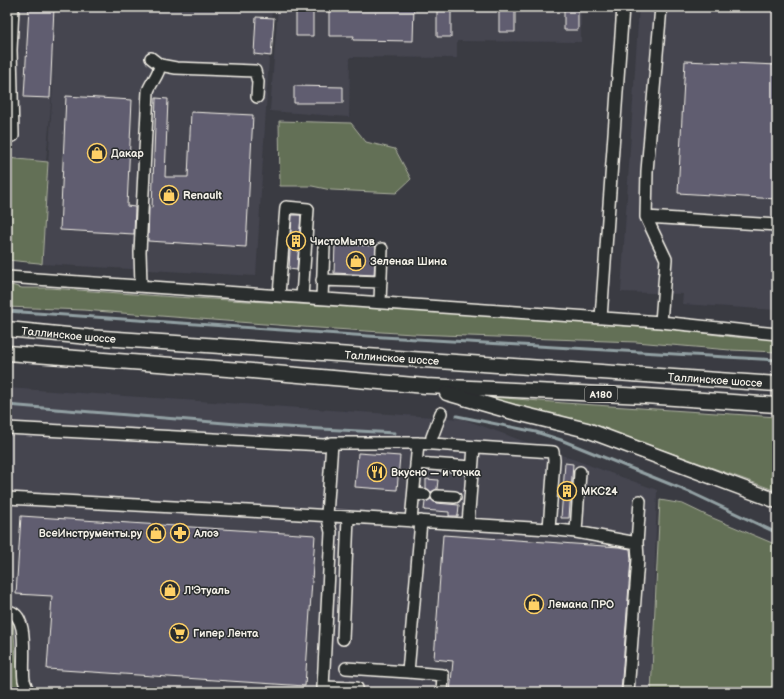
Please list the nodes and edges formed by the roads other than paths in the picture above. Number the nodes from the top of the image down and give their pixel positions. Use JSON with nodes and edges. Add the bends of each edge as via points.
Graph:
{"nodes":[{"id":1,"x":13,"y":7,"type":"edge"},
{"id":2,"x":623,"y":7,"type":"edge"},
{"id":3,"x":662,"y":7,"type":"edge"},
{"id":4,"x":257,"y":97,"type":"dead end"},
{"id":5,"x":13,"y":136,"type":"dead end"},
{"id":6,"x":646,"y":218,"type":"junction"},
{"id":7,"x":777,"y":225,"type":"edge"},
{"id":8,"x":324,"y":246,"type":"dead end"},
{"id":9,"x":382,"y":249,"type":"dead end"},
{"id":10,"x":7,"y":277,"type":"edge"},
{"id":11,"x":322,"y":280,"type":"junction"},
{"id":12,"x":381,"y":282,"type":"junction"},
{"id":13,"x":141,"y":285,"type":"junction"},
{"id":14,"x":280,"y":295,"type":"junction"},
{"id":15,"x":302,"y":296,"type":"junction"},
{"id":16,"x":322,"y":298,"type":"junction"},
{"id":17,"x":380,"y":302,"type":"junction"},
{"id":18,"x":601,"y":318,"type":"junction"},
{"id":19,"x":661,"y":322,"type":"junction"},
{"id":20,"x":7,"y":329,"type":"edge"},
{"id":21,"x":777,"y":334,"type":"edge"},
{"id":22,"x":13,"y":354,"type":"edge"},
{"id":23,"x":7,"y":360,"type":"edge"},
{"id":24,"x":777,"y":384,"type":"edge"},
{"id":25,"x":426,"y":386,"type":"junction"},
{"id":26,"x":777,"y":405,"type":"edge"},
{"id":27,"x":441,"y":413,"type":"dead end"},
{"id":28,"x":7,"y":428,"type":"edge"},
{"id":29,"x":332,"y":443,"type":"junction"},
{"id":30,"x":418,"y":443,"type":"junction"},
{"id":31,"x":431,"y":444,"type":"junction"},
{"id":32,"x":474,"y":447,"type":"junction"},
{"id":33,"x":416,"y":463,"type":"junction"},
{"id":34,"x":472,"y":467,"type":"junction"},
{"id":35,"x":580,"y":472,"type":"dead end"},
{"id":36,"x":730,"y":482,"type":"junction"},
{"id":37,"x":414,"y":494,"type":"junction"},
{"id":38,"x":425,"y":495,"type":"dead end"},
{"id":39,"x":437,"y":496,"type":"dead end"},
{"id":40,"x":777,"y":496,"type":"edge"},
{"id":41,"x":462,"y":497,"type":"junction"},
{"id":42,"x":7,"y":498,"type":"edge"},
{"id":43,"x":640,"y":501,"type":"dead end"},
{"id":44,"x":777,"y":501,"type":"edge"},
{"id":45,"x":327,"y":515,"type":"junction"},
{"id":46,"x":348,"y":517,"type":"junction"},
{"id":47,"x":416,"y":521,"type":"junction"},
{"id":48,"x":468,"y":524,"type":"junction"},
{"id":49,"x":549,"y":529,"type":"junction"},
{"id":50,"x":576,"y":532,"type":"junction"},
{"id":51,"x":637,"y":543,"type":"junction"},
{"id":52,"x":7,"y":611,"type":"edge"},
{"id":53,"x":344,"y":639,"type":"dead end"},
{"id":54,"x":346,"y":668,"type":"dead end"},
{"id":55,"x":408,"y":672,"type":"junction"},
{"id":56,"x":28,"y":692,"type":"edge"},
{"id":57,"x":357,"y":692,"type":"edge"},
{"id":58,"x":442,"y":692,"type":"edge"},
{"id":59,"x":628,"y":692,"type":"edge"}],
"edges":[{"from":1,"to":5,"type":"street"},
{"from":2,"to":18,"type":"street"},
{"from":3,"to":6,"type":"street"},
{"from":4,"to":13,"type":"street","via":[[258,82],[255,71],[176,68],[155,62],[159,71],[150,83],[148,91],[140,252]]},
{"from":6,"to":7,"type":"street"},
{"from":6,"to":19,"type":"street","via":[[666,259]]},
{"from":8,"to":11,"type":"street"},
{"from":9,"to":12,"type":"street"},
{"from":10,"to":13,"type":"street"},
{"from":11,"to":12,"type":"street"},
{"from":11,"to":16,"type":"street"},
{"from":12,"to":17,"type":"street"},
{"from":13,"to":14,"type":"street"},
{"from":14,"to":15,"type":"street"},
{"from":14,"to":15,"type":"street","via":[[286,207],[308,209]]},
{"from":15,"to":16,"type":"street"},
{"from":16,"to":17,"type":"street"},
{"from":17,"to":18,"type":"street"},
{"from":18,"to":19,"type":"street"},
{"from":19,"to":21,"type":"street"},
{"from":20,"to":24,"type":"main road","name":"Таллинское шоссе","via":[[103,338]]},
{"from":22,"to":23,"type":"street"},
{"from":22,"to":25,"type":"main road","name":"Таллинское шоссе"},
{"from":25,"to":26,"type":"main road","name":"Таллинское шоссе","number":"A180"},
{"from":25,"to":36,"type":"main road","via":[[513,412],[587,430]]},
{"from":27,"to":31,"type":"street"},
{"from":28,"to":29,"type":"street"},
{"from":29,"to":30,"type":"street"},
{"from":29,"to":45,"type":"street"},
{"from":30,"to":31,"type":"street"},
{"from":30,"to":33,"type":"street"},
{"from":31,"to":32,"type":"street"},
{"from":32,"to":34,"type":"street"},
{"from":32,"to":49,"type":"street","via":[[553,452]]},
{"from":33,"to":34,"type":"street"},
{"from":33,"to":37,"type":"street"},
{"from":34,"to":41,"type":"street"},
{"from":35,"to":50,"type":"street"},
{"from":36,"to":40,"type":"main road"},
{"from":36,"to":44,"type":"main road"},
{"from":37,"to":38,"type":"street"},
{"from":37,"to":47,"type":"street"},
{"from":39,"to":41,"type":"street"},
{"from":41,"to":48,"type":"street"},
{"from":42,"to":45,"type":"street"},
{"from":43,"to":51,"type":"street"},
{"from":45,"to":46,"type":"street"},
{"from":45,"to":57,"type":"street","via":[[331,532],[323,688],[357,688]]},
{"from":46,"to":47,"type":"street"},
{"from":46,"to":53,"type":"street"},
{"from":47,"to":48,"type":"street"},
{"from":47,"to":55,"type":"street"},
{"from":48,"to":49,"type":"street"},
{"from":49,"to":50,"type":"street"},
{"from":50,"to":51,"type":"street"},
{"from":51,"to":59,"type":"street"},
{"from":52,"to":56,"type":"street","via":[[11,611],[19,618],[23,629],[24,680]]},
{"from":54,"to":55,"type":"street"},
{"from":55,"to":58,"type":"street","via":[[443,675]]}]}
